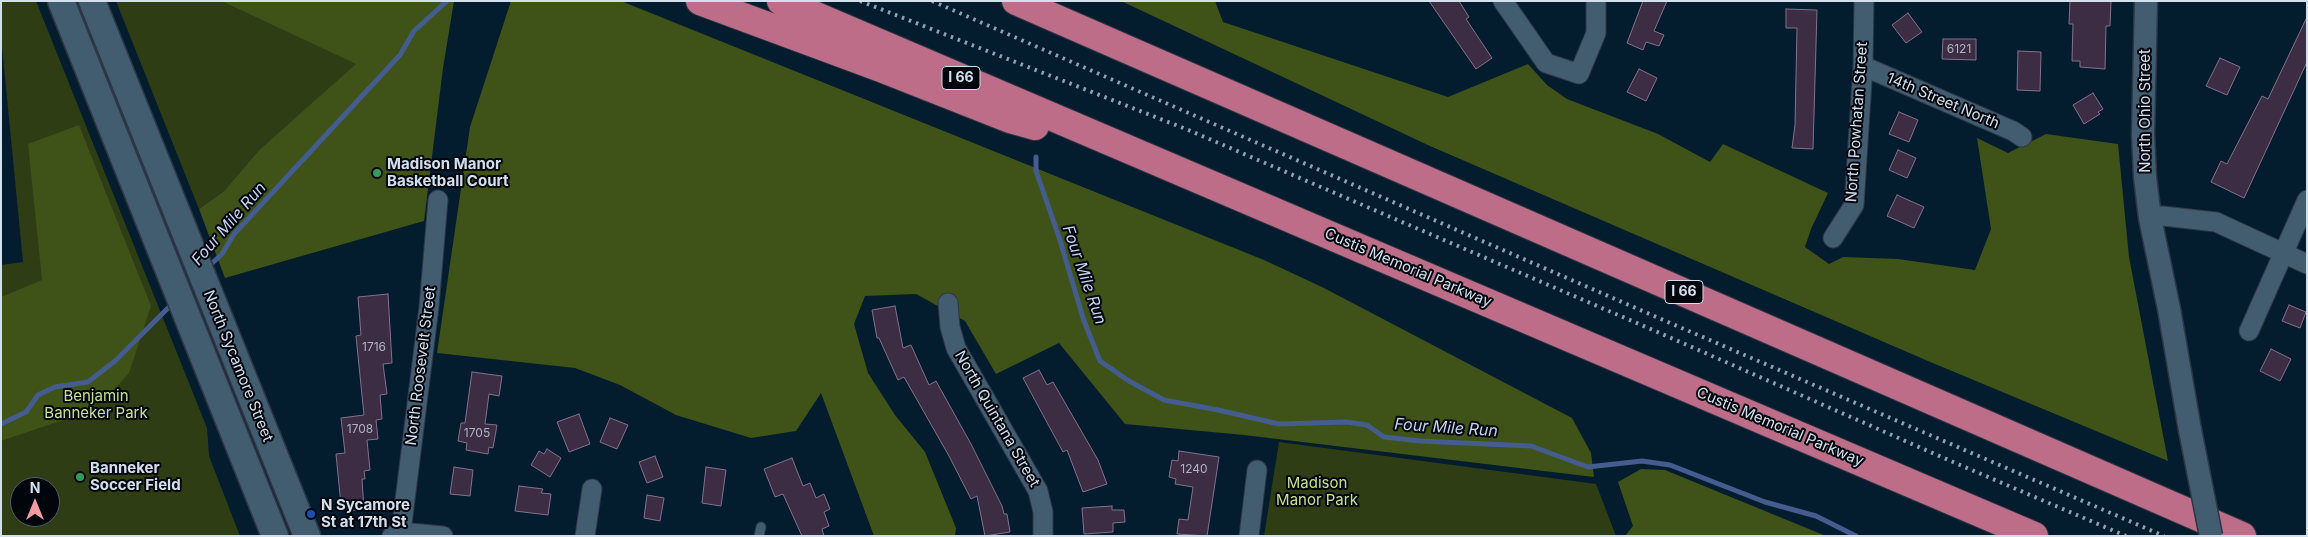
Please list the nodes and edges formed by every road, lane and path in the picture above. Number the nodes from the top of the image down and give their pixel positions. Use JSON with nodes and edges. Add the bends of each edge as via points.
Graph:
{"nodes":[{"id":1,"x":61,"y":1,"type":"edge"},
{"id":2,"x":92,"y":1,"type":"edge"},
{"id":3,"x":700,"y":1,"type":"edge"},
{"id":4,"x":781,"y":1,"type":"edge"},
{"id":5,"x":1016,"y":1,"type":"edge"},
{"id":6,"x":1049,"y":1,"type":"edge"},
{"id":7,"x":1503,"y":1,"type":"edge"},
{"id":8,"x":1596,"y":1,"type":"edge"},
{"id":9,"x":1864,"y":1,"type":"edge"},
{"id":10,"x":2146,"y":1,"type":"edge"},
{"id":11,"x":2161,"y":1,"type":"edge"},
{"id":12,"x":1126,"y":49,"type":"junction"},
{"id":13,"x":1862,"y":66,"type":"junction"},
{"id":14,"x":2022,"y":137,"type":"dead end"},
{"id":15,"x":1140,"y":154,"type":"junction"},
{"id":16,"x":438,"y":200,"type":"dead end"},
{"id":17,"x":2307,"y":200,"type":"edge"},
{"id":18,"x":2156,"y":217,"type":"junction"},
{"id":19,"x":1833,"y":238,"type":"dead end"},
{"id":20,"x":2283,"y":254,"type":"junction"},
{"id":21,"x":2307,"y":264,"type":"edge"},
{"id":22,"x":948,"y":303,"type":"dead end"},
{"id":23,"x":2249,"y":331,"type":"dead end"},
{"id":24,"x":1257,"y":470,"type":"dead end"},
{"id":25,"x":592,"y":489,"type":"dead end"},
{"id":26,"x":396,"y":534,"type":"edge"},
{"id":27,"x":275,"y":536,"type":"edge"},
{"id":28,"x":307,"y":536,"type":"edge"},
{"id":29,"x":443,"y":536,"type":"edge"},
{"id":30,"x":586,"y":536,"type":"edge"},
{"id":31,"x":1043,"y":536,"type":"edge"},
{"id":32,"x":1249,"y":536,"type":"edge"},
{"id":33,"x":2034,"y":536,"type":"edge"},
{"id":34,"x":2211,"y":536,"type":"edge"},
{"id":35,"x":2242,"y":536,"type":"edge"}],
"edges":[{"from":1,"to":27,"type":"main road","name":"North Sycamore Street"},
{"from":2,"to":28,"type":"main road","name":"North Sycamore Street"},
{"from":3,"to":15,"type":"highway","via":[[1010,119]]},
{"from":4,"to":15,"type":"highway","name":"Custis Memorial Parkway","number":"I 66"},
{"from":5,"to":12,"type":"highway","number":"I 66"},
{"from":6,"to":12,"type":"highway"},
{"from":7,"to":8,"type":"street","via":[[1546,63],[1579,74],[1596,33]]},
{"from":9,"to":13,"type":"street","name":"North Powhatan Street"},
{"from":10,"to":18,"type":"street","name":"North Ohio Street","via":[[2143,134]]},
{"from":11,"to":18,"type":"street","name":"North Ohio Street"},
{"from":12,"to":35,"type":"highway","number":"I 66"},
{"from":13,"to":14,"type":"street","name":"14th Street North"},
{"from":13,"to":19,"type":"street","name":"North Powhatan Street","via":[[1854,206]]},
{"from":15,"to":33,"type":"highway","name":"Custis Memorial Parkway","number":"I 66"},
{"from":16,"to":26,"type":"street","name":"North Roosevelt Street","via":[[428,318]]},
{"from":17,"to":20,"type":"street"},
{"from":18,"to":20,"type":"street","via":[[2216,222]]},
{"from":18,"to":34,"type":"street","name":"North Ohio Street","bridge":true,"via":[[2169,309]]},
{"from":20,"to":21,"type":"street"},
{"from":20,"to":23,"type":"street"},
{"from":22,"to":31,"type":"street","name":"North Quintana Street","via":[[956,348],[1038,491]]},
{"from":24,"to":32,"type":"street"},
{"from":25,"to":30,"type":"street"},
{"from":26,"to":29,"type":"street"}]}
